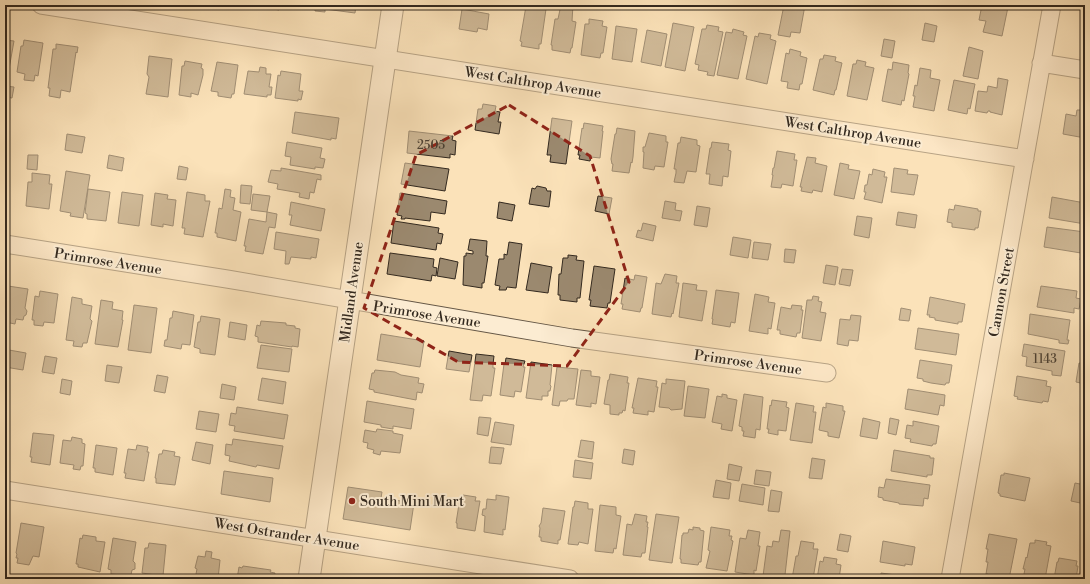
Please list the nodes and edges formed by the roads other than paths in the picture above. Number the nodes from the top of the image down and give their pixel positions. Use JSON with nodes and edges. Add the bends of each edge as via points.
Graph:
{"nodes":[{"id":1,"x":41,"y":5,"type":"edge"},
{"id":2,"x":393,"y":5,"type":"edge"},
{"id":3,"x":1052,"y":5,"type":"edge"},
{"id":4,"x":385,"y":59,"type":"junction"},
{"id":5,"x":1042,"y":63,"type":"junction"},
{"id":6,"x":1085,"y":70,"type":"edge"},
{"id":7,"x":1025,"y":159,"type":"junction"},
{"id":8,"x":5,"y":244,"type":"edge"},
{"id":9,"x":350,"y":301,"type":"junction"},
{"id":10,"x":827,"y":373,"type":"dead end"},
{"id":11,"x":5,"y":490,"type":"edge"},
{"id":12,"x":316,"y":539,"type":"junction"},
{"id":13,"x":309,"y":579,"type":"edge"},
{"id":14,"x":570,"y":579,"type":"edge"},
{"id":15,"x":950,"y":579,"type":"edge"}],
"edges":[{"from":1,"to":4,"type":"street","name":"West Calthrop Avenue"},
{"from":2,"to":4,"type":"street","name":"Midland Avenue"},
{"from":3,"to":5,"type":"street","name":"Cannon Street"},
{"from":4,"to":7,"type":"street","name":"West Calthrop Avenue"},
{"from":4,"to":9,"type":"street","name":"Midland Avenue"},
{"from":5,"to":6,"type":"street"},
{"from":5,"to":7,"type":"street","name":"Cannon Street"},
{"from":7,"to":15,"type":"street","name":"Cannon Street"},
{"from":8,"to":9,"type":"street","name":"Primrose Avenue"},
{"from":9,"to":10,"type":"street","name":"Primrose Avenue","via":[[572,338]]},
{"from":9,"to":12,"type":"street","name":"Midland Avenue"},
{"from":11,"to":12,"type":"street","name":"West Ostrander Avenue"},
{"from":12,"to":13,"type":"street","name":"Midland Avenue"},
{"from":12,"to":14,"type":"street","name":"West Ostrander Avenue"}]}
